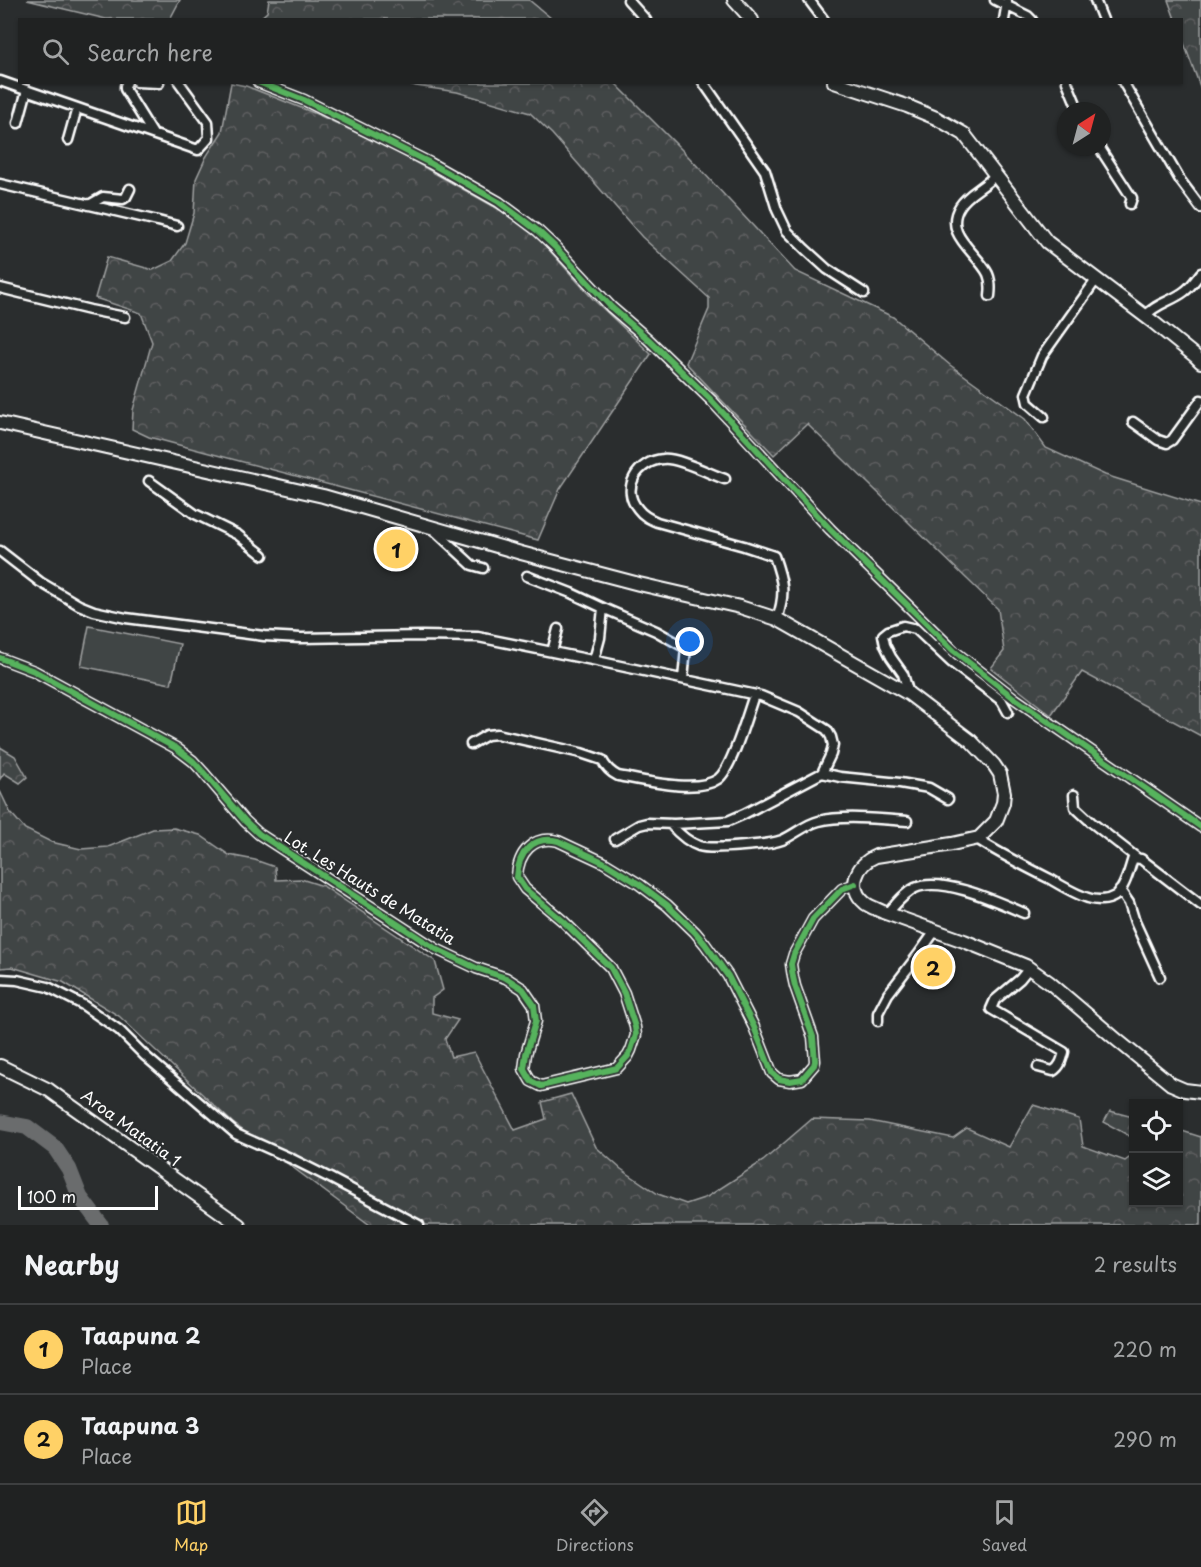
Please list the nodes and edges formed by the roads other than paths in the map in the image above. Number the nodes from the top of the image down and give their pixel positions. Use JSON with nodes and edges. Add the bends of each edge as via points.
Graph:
{"nodes":[{"id":1,"x":628,"y":0,"type":"edge"},
{"id":2,"x":734,"y":0,"type":"edge"},
{"id":3,"x":809,"y":0,"type":"edge"},
{"id":4,"x":995,"y":0,"type":"edge"},
{"id":5,"x":1095,"y":0,"type":"edge"},
{"id":6,"x":1006,"y":3,"type":"edge"},
{"id":7,"x":644,"y":18,"type":"edge"},
{"id":8,"x":750,"y":18,"type":"edge"},
{"id":9,"x":822,"y":18,"type":"edge"},
{"id":10,"x":1004,"y":18,"type":"edge"},
{"id":11,"x":1030,"y":18,"type":"edge"},
{"id":12,"x":1102,"y":18,"type":"edge"},
{"id":13,"x":0,"y":81,"type":"edge"},
{"id":14,"x":126,"y":84,"type":"edge"},
{"id":15,"x":180,"y":84,"type":"edge"},
{"id":16,"x":263,"y":84,"type":"edge"},
{"id":17,"x":704,"y":84,"type":"edge"},
{"id":18,"x":1068,"y":84,"type":"edge"},
{"id":19,"x":1124,"y":84,"type":"edge"},
{"id":20,"x":853,"y":86,"type":"edge"},
{"id":21,"x":27,"y":90,"type":"junction"},
{"id":22,"x":1075,"y":102,"type":"edge"},
{"id":23,"x":77,"y":108,"type":"junction"},
{"id":24,"x":18,"y":123,"type":"dead end"},
{"id":25,"x":153,"y":134,"type":"junction"},
{"id":26,"x":68,"y":140,"type":"dead end"},
{"id":27,"x":1105,"y":156,"type":"edge"},
{"id":28,"x":995,"y":175,"type":"junction"},
{"id":29,"x":0,"y":184,"type":"edge"},
{"id":30,"x":130,"y":189,"type":"dead end"},
{"id":31,"x":1130,"y":204,"type":"dead end"},
{"id":32,"x":89,"y":205,"type":"junction"},
{"id":33,"x":1201,"y":208,"type":"edge"},
{"id":34,"x":177,"y":226,"type":"dead end"},
{"id":35,"x":1201,"y":273,"type":"edge"},
{"id":36,"x":1096,"y":280,"type":"junction"},
{"id":37,"x":0,"y":288,"type":"edge"},
{"id":38,"x":864,"y":293,"type":"dead end"},
{"id":39,"x":990,"y":296,"type":"dead end"},
{"id":40,"x":1145,"y":316,"type":"junction"},
{"id":41,"x":125,"y":317,"type":"dead end"},
{"id":42,"x":1201,"y":362,"type":"edge"},
{"id":43,"x":1201,"y":400,"type":"edge"},
{"id":44,"x":1044,"y":417,"type":"dead end"},
{"id":45,"x":1133,"y":422,"type":"dead end"},
{"id":46,"x":0,"y":423,"type":"edge"},
{"id":47,"x":725,"y":479,"type":"dead end"},
{"id":48,"x":149,"y":481,"type":"dead end"},
{"id":49,"x":431,"y":527,"type":"junction"},
{"id":50,"x":0,"y":551,"type":"edge"},
{"id":51,"x":263,"y":555,"type":"dead end"},
{"id":52,"x":483,"y":568,"type":"dead end"},
{"id":53,"x":527,"y":576,"type":"dead end"},
{"id":54,"x":603,"y":608,"type":"junction"},
{"id":55,"x":777,"y":619,"type":"junction"},
{"id":56,"x":558,"y":629,"type":"dead end"},
{"id":57,"x":552,"y":652,"type":"junction"},
{"id":58,"x":0,"y":658,"type":"edge"},
{"id":59,"x":594,"y":660,"type":"junction"},
{"id":60,"x":683,"y":679,"type":"junction"},
{"id":61,"x":909,"y":694,"type":"junction"},
{"id":62,"x":754,"y":695,"type":"junction"},
{"id":63,"x":1014,"y":698,"type":"junction"},
{"id":64,"x":471,"y":744,"type":"dead end"},
{"id":65,"x":822,"y":773,"type":"junction"},
{"id":66,"x":1074,"y":795,"type":"dead end"},
{"id":67,"x":948,"y":800,"type":"dead end"},
{"id":68,"x":907,"y":821,"type":"dead end"},
{"id":69,"x":670,"y":824,"type":"junction"},
{"id":70,"x":1201,"y":827,"type":"edge"},
{"id":71,"x":979,"y":838,"type":"junction"},
{"id":72,"x":615,"y":839,"type":"dead end"},
{"id":73,"x":1137,"y":858,"type":"junction"},
{"id":74,"x":855,"y":884,"type":"junction"},
{"id":75,"x":1120,"y":890,"type":"junction"},
{"id":76,"x":1201,"y":905,"type":"edge"},
{"id":77,"x":888,"y":913,"type":"junction"},
{"id":78,"x":1024,"y":913,"type":"dead end"},
{"id":79,"x":935,"y":931,"type":"junction"},
{"id":80,"x":1029,"y":968,"type":"junction"},
{"id":81,"x":1160,"y":977,"type":"dead end"},
{"id":82,"x":0,"y":979,"type":"edge"},
{"id":83,"x":878,"y":1021,"type":"dead end"},
{"id":84,"x":0,"y":1066,"type":"edge"},
{"id":85,"x":1038,"y":1067,"type":"dead end"},
{"id":86,"x":1201,"y":1092,"type":"edge"},
{"id":87,"x":239,"y":1225,"type":"edge"},
{"id":88,"x":418,"y":1225,"type":"edge"}],
"edges":[{"from":1,"to":7,"type":"street"},
{"from":2,"to":8,"type":"main road"},
{"from":3,"to":9,"type":"street"},
{"from":4,"to":6,"type":"street"},
{"from":5,"to":12,"type":"street"},
{"from":6,"to":10,"type":"street"},
{"from":6,"to":11,"type":"street"},
{"from":13,"to":21,"type":"street"},
{"from":14,"to":25,"type":"street","via":[[125,89]]},
{"from":15,"to":25,"type":"street","via":[[208,122],[209,138],[198,150]]},
{"from":16,"to":63,"type":"street","via":[[304,100],[430,163],[499,202],[538,231],[611,307],[704,393],[830,529],[929,628]]},
{"from":17,"to":38,"type":"street","via":[[765,171],[787,231],[827,269]]},
{"from":18,"to":22,"type":"street"},
{"from":19,"to":33,"type":"street","via":[[1175,172]]},
{"from":20,"to":28,"type":"main road","via":[[907,106],[964,135]]},
{"from":21,"to":23,"type":"street"},
{"from":21,"to":24,"type":"street"},
{"from":23,"to":25,"type":"street"},
{"from":23,"to":26,"type":"street"},
{"from":27,"to":31,"type":"street","via":[[1132,198]]},
{"from":28,"to":36,"type":"main road","via":[[1047,242]]},
{"from":28,"to":39,"type":"street","via":[[961,204],[955,221],[958,236],[989,276]]},
{"from":29,"to":32,"type":"street"},
{"from":30,"to":32,"type":"street","via":[[123,199],[103,197]]},
{"from":32,"to":34,"type":"street"},
{"from":35,"to":40,"type":"street","via":[[1184,292],[1153,307]]},
{"from":36,"to":40,"type":"main road"},
{"from":36,"to":44,"type":"street","via":[[1042,356],[1026,394],[1028,403]]},
{"from":37,"to":41,"type":"street"},
{"from":40,"to":42,"type":"main road"},
{"from":43,"to":45,"type":"street","via":[[1167,443]]},
{"from":46,"to":49,"type":"main road","via":[[323,496]]},
{"from":47,"to":55,"type":"street","via":[[666,458],[637,471],[631,495],[645,517],[774,556],[783,592]]},
{"from":48,"to":51,"type":"street"},
{"from":49,"to":52,"type":"street","via":[[472,565]]},
{"from":49,"to":55,"type":"main road","via":[[547,561]]},
{"from":50,"to":57,"type":"street","via":[[40,582],[79,605],[126,618],[264,636],[478,638]]},
{"from":53,"to":54,"type":"street"},
{"from":54,"to":59,"type":"street"},
{"from":54,"to":60,"type":"street","via":[[686,648]]},
{"from":55,"to":61,"type":"main road"},
{"from":56,"to":57,"type":"street"},
{"from":57,"to":59,"type":"street"},
{"from":58,"to":74,"type":"street","name":"Lot. Les Hauts de Matatia","via":[[34,671],[176,748],[198,766],[259,834],[436,949],[523,989],[534,1005],[536,1021],[524,1069],[531,1081],[541,1086],[617,1068],[628,1056],[636,1035],[613,971],[517,877],[520,859],[532,845],[558,841],[603,862],[667,905],[705,944],[728,976],[772,1073],[790,1081],[801,1078],[815,1061],[813,1037],[793,977],[794,954],[813,919],[842,889]]},
{"from":59,"to":60,"type":"street"},
{"from":60,"to":62,"type":"street"},
{"from":61,"to":63,"type":"street","via":[[883,635],[903,626],[916,629],[1002,701],[1007,710]]},
{"from":61,"to":71,"type":"main road","via":[[970,741],[1000,774],[1003,803],[996,821]]},
{"from":62,"to":64,"type":"street","via":[[720,778],[689,787],[618,776],[602,760],[511,737],[487,735]]},
{"from":62,"to":65,"type":"street","via":[[799,712],[828,730],[833,745]]},
{"from":63,"to":70,"type":"street"},
{"from":65,"to":67,"type":"street","via":[[929,788]]},
{"from":65,"to":69,"type":"street","via":[[728,821]]},
{"from":66,"to":73,"type":"street","via":[[1077,810]]},
{"from":68,"to":69,"type":"street","via":[[819,821],[780,841],[704,847],[680,835]]},
{"from":69,"to":72,"type":"street","via":[[639,825]]},
{"from":71,"to":74,"type":"main road","via":[[876,856],[861,866]]},
{"from":71,"to":75,"type":"street","via":[[999,853],[1088,898],[1105,900]]},
{"from":73,"to":75,"type":"street","via":[[1133,858]]},
{"from":73,"to":76,"type":"street"},
{"from":74,"to":77,"type":"main road","via":[[866,903]]},
{"from":75,"to":81,"type":"street"},
{"from":77,"to":78,"type":"street","via":[[904,895],[925,885],[971,892]]},
{"from":77,"to":79,"type":"main road"},
{"from":79,"to":80,"type":"main road"},
{"from":79,"to":83,"type":"street","via":[[888,994]]},
{"from":80,"to":85,"type":"street","via":[[994,999],[991,1009],[1064,1052],[1057,1069]]},
{"from":80,"to":86,"type":"main road","via":[[1171,1083]]},
{"from":82,"to":88,"type":"street","via":[[48,987],[83,1005],[119,1030],[236,1134]]},
{"from":84,"to":87,"type":"main road","name":"Aroa Matatia 1","via":[[60,1098]]}]}
